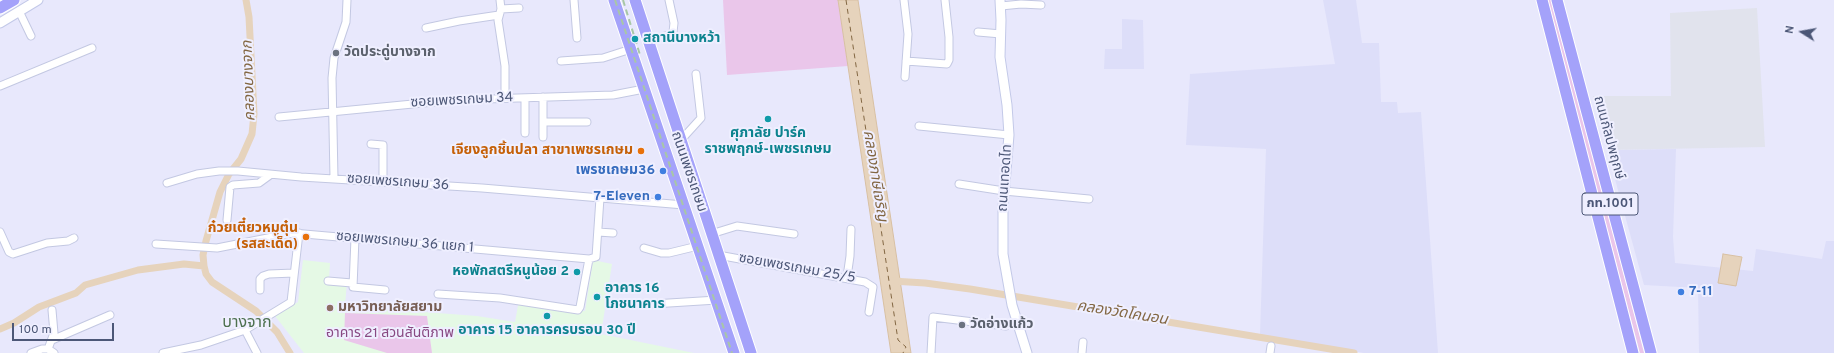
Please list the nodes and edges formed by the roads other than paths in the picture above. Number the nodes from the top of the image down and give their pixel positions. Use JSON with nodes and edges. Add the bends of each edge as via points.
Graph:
{"nodes":[{"id":1,"x":14,"y":0,"type":"edge"},
{"id":2,"x":38,"y":0,"type":"edge"},
{"id":3,"x":346,"y":0,"type":"edge"},
{"id":4,"x":500,"y":0,"type":"edge"},
{"id":5,"x":574,"y":0,"type":"edge"},
{"id":6,"x":613,"y":0,"type":"edge"},
{"id":7,"x":635,"y":0,"type":"edge"},
{"id":8,"x":669,"y":0,"type":"edge"},
{"id":9,"x":904,"y":0,"type":"edge"},
{"id":10,"x":946,"y":0,"type":"edge"},
{"id":11,"x":1536,"y":0,"type":"edge"},
{"id":12,"x":1542,"y":0,"type":"edge"},
{"id":13,"x":1557,"y":0,"type":"edge"},
{"id":14,"x":1564,"y":0,"type":"edge"},
{"id":15,"x":1000,"y":3,"type":"edge"},
{"id":16,"x":1041,"y":5,"type":"dead end"},
{"id":17,"x":0,"y":8,"type":"edge"},
{"id":18,"x":519,"y":8,"type":"dead end"},
{"id":19,"x":19,"y":11,"type":"junction"},
{"id":20,"x":500,"y":12,"type":"junction"},
{"id":21,"x":0,"y":23,"type":"edge"},
{"id":22,"x":426,"y":28,"type":"dead end"},
{"id":23,"x":978,"y":32,"type":"dead end"},
{"id":24,"x":1001,"y":34,"type":"junction"},
{"id":25,"x":31,"y":36,"type":"dead end"},
{"id":26,"x":577,"y":38,"type":"dead end"},
{"id":27,"x":649,"y":40,"type":"junction"},
{"id":28,"x":92,"y":48,"type":"dead end"},
{"id":29,"x":631,"y":49,"type":"junction"},
{"id":30,"x":1571,"y":54,"type":"junction"},
{"id":31,"x":561,"y":61,"type":"dead end"},
{"id":32,"x":906,"y":61,"type":"junction"},
{"id":33,"x":696,"y":74,"type":"dead end"},
{"id":34,"x":904,"y":77,"type":"dead end"},
{"id":35,"x":0,"y":86,"type":"edge"},
{"id":36,"x":644,"y":89,"type":"junction"},
{"id":37,"x":1566,"y":96,"type":"junction"},
{"id":38,"x":543,"y":97,"type":"junction"},
{"id":39,"x":505,"y":98,"type":"junction"},
{"id":40,"x":525,"y":98,"type":"junction"},
{"id":41,"x":333,"y":112,"type":"junction"},
{"id":42,"x":279,"y":117,"type":"dead end"},
{"id":43,"x":543,"y":122,"type":"junction"},
{"id":44,"x":587,"y":122,"type":"dead end"},
{"id":45,"x":919,"y":126,"type":"dead end"},
{"id":46,"x":525,"y":133,"type":"dead end"},
{"id":47,"x":1009,"y":135,"type":"junction"},
{"id":48,"x":543,"y":137,"type":"dead end"},
{"id":49,"x":681,"y":140,"type":"junction"},
{"id":50,"x":371,"y":144,"type":"dead end"},
{"id":51,"x":270,"y":175,"type":"junction"},
{"id":52,"x":334,"y":178,"type":"junction"},
{"id":53,"x":383,"y":182,"type":"junction"},
{"id":54,"x":167,"y":183,"type":"dead end"},
{"id":55,"x":959,"y":184,"type":"dead end"},
{"id":56,"x":1004,"y":191,"type":"junction"},
{"id":57,"x":600,"y":198,"type":"junction"},
{"id":58,"x":1089,"y":198,"type":"dead end"},
{"id":59,"x":684,"y":205,"type":"junction"},
{"id":60,"x":227,"y":220,"type":"dead end"},
{"id":61,"x":851,"y":229,"type":"dead end"},
{"id":62,"x":0,"y":232,"type":"edge"},
{"id":63,"x":598,"y":232,"type":"junction"},
{"id":64,"x":300,"y":233,"type":"junction"},
{"id":65,"x":613,"y":233,"type":"dead end"},
{"id":66,"x":711,"y":234,"type":"junction"},
{"id":67,"x":794,"y":234,"type":"dead end"},
{"id":68,"x":74,"y":238,"type":"dead end"},
{"id":69,"x":355,"y":238,"type":"junction"},
{"id":70,"x":156,"y":244,"type":"dead end"},
{"id":71,"x":698,"y":246,"type":"junction"},
{"id":72,"x":644,"y":248,"type":"dead end"},
{"id":73,"x":718,"y":255,"type":"junction"},
{"id":74,"x":589,"y":259,"type":"junction"},
{"id":75,"x":703,"y":261,"type":"junction"},
{"id":76,"x":294,"y":273,"type":"junction"},
{"id":77,"x":847,"y":278,"type":"junction"},
{"id":78,"x":328,"y":281,"type":"dead end"},
{"id":79,"x":352,"y":283,"type":"junction"},
{"id":80,"x":260,"y":290,"type":"dead end"},
{"id":81,"x":385,"y":290,"type":"dead end"},
{"id":82,"x":438,"y":294,"type":"dead end"},
{"id":83,"x":717,"y":300,"type":"junction"},
{"id":84,"x":653,"y":304,"type":"dead end"},
{"id":85,"x":52,"y":310,"type":"dead end"},
{"id":86,"x":869,"y":312,"type":"dead end"},
{"id":87,"x":110,"y":315,"type":"dead end"},
{"id":88,"x":1006,"y":326,"type":"dead end"},
{"id":89,"x":245,"y":330,"type":"junction"},
{"id":90,"x":52,"y":340,"type":"junction"},
{"id":91,"x":1083,"y":342,"type":"dead end"},
{"id":92,"x":201,"y":345,"type":"junction"},
{"id":93,"x":51,"y":351,"type":"edge"},
{"id":94,"x":31,"y":353,"type":"edge"},
{"id":95,"x":163,"y":353,"type":"edge"},
{"id":96,"x":202,"y":353,"type":"edge"},
{"id":97,"x":256,"y":353,"type":"edge"},
{"id":98,"x":734,"y":353,"type":"edge"},
{"id":99,"x":751,"y":353,"type":"edge"},
{"id":100,"x":931,"y":353,"type":"edge"},
{"id":101,"x":1027,"y":353,"type":"edge"},
{"id":102,"x":1082,"y":353,"type":"edge"},
{"id":103,"x":1633,"y":353,"type":"edge"},
{"id":104,"x":1650,"y":353,"type":"edge"}],
"edges":[{"from":1,"to":17,"type":"main road"},
{"from":2,"to":19,"type":"main road"},
{"from":3,"to":41,"type":"street","via":[[346,22],[334,58]]},
{"from":4,"to":20,"type":"street"},
{"from":5,"to":26,"type":"street"},
{"from":6,"to":29,"type":"main road","name":"ถนนเพชรเกษม"},
{"from":7,"to":27,"type":"main road","name":"ถนนเพชรเกษม"},
{"from":8,"to":27,"type":"street","via":[[674,23],[673,32]]},
{"from":9,"to":32,"type":"street","via":[[908,34]]},
{"from":10,"to":32,"type":"street","via":[[949,37],[947,64]]},
{"from":11,"to":37,"type":"main road"},
{"from":12,"to":37,"type":"main road","number":"กท.1001"},
{"from":13,"to":30,"type":"main road","name":"ถนนกัลปพฤกษ์","number":"กท.1001"},
{"from":14,"to":30,"type":"main road"},
{"from":15,"to":16,"type":"street"},
{"from":15,"to":24,"type":"main road","name":"ถนนเทอดไท"},
{"from":18,"to":20,"type":"street"},
{"from":19,"to":21,"type":"main road"},
{"from":19,"to":25,"type":"street"},
{"from":20,"to":22,"type":"street"},
{"from":20,"to":39,"type":"street"},
{"from":23,"to":24,"type":"street"},
{"from":24,"to":47,"type":"main road","name":"ถนนเทอดไท","via":[[1000,57]]},
{"from":27,"to":49,"type":"main road","name":"ถนนเพชรเกษม"},
{"from":28,"to":35,"type":"street"},
{"from":29,"to":31,"type":"street","via":[[603,58]]},
{"from":29,"to":36,"type":"main road","name":"ถนนเพชรเกษม"},
{"from":30,"to":104,"type":"main road","name":"ถนนกัลปพฤกษ์","number":"กท.1001"},
{"from":32,"to":34,"type":"street"},
{"from":33,"to":49,"type":"street","via":[[701,118]]},
{"from":36,"to":38,"type":"street","name":"ซอยเพชรเกษม 34","via":[[618,95]]},
{"from":36,"to":59,"type":"main road","name":"ถนนเพชรเกษม"},
{"from":37,"to":103,"type":"main road","number":"กท.1001"},
{"from":38,"to":40,"type":"street","name":"ซอยเพชรเกษม 34"},
{"from":38,"to":43,"type":"street"},
{"from":39,"to":40,"type":"street","name":"ซอยเพชรเกษม 34"},
{"from":39,"to":41,"type":"street","name":"ซอยเพชรเกษม 34","via":[[454,100]]},
{"from":40,"to":46,"type":"street"},
{"from":41,"to":42,"type":"street","name":"ซอยเพชรเกษม 34"},
{"from":41,"to":52,"type":"street"},
{"from":43,"to":44,"type":"street"},
{"from":43,"to":48,"type":"street"},
{"from":45,"to":47,"type":"street"},
{"from":47,"to":56,"type":"main road","name":"ถนนเทอดไท"},
{"from":49,"to":66,"type":"main road","name":"ถนนเพชรเกษม"},
{"from":50,"to":53,"type":"street","via":[[383,145]]},
{"from":51,"to":52,"type":"street","name":"ซอยเพชรเกษม 36"},
{"from":51,"to":54,"type":"street","name":"ซอยเพชรเกษม 36","via":[[219,171],[197,174]]},
{"from":51,"to":60,"type":"street","via":[[259,183],[230,187]]},
{"from":52,"to":53,"type":"street","name":"ซอยเพชรเกษม 36"},
{"from":53,"to":57,"type":"street","name":"ซอยเพชรเกษม 36"},
{"from":55,"to":56,"type":"street"},
{"from":56,"to":58,"type":"street"},
{"from":56,"to":101,"type":"main road","name":"ถนนเทอดไท","via":[[1003,254],[1007,287]]},
{"from":57,"to":59,"type":"street","name":"ซอยเพชรเกษม 36"},
{"from":57,"to":63,"type":"street"},
{"from":59,"to":71,"type":"main road","name":"ถนนเพชรเกษม"},
{"from":61,"to":77,"type":"street"},
{"from":62,"to":68,"type":"street","via":[[9,252],[13,254],[47,243]]},
{"from":63,"to":65,"type":"street"},
{"from":63,"to":74,"type":"street","via":[[596,257]]},
{"from":64,"to":69,"type":"street","name":"ซอยเพชรเกษม 36 แยก 1"},
{"from":64,"to":70,"type":"street","name":"ซอยเพชรเกษม 36 แยก 1","via":[[286,233],[210,248]]},
{"from":64,"to":76,"type":"street"},
{"from":66,"to":67,"type":"street","via":[[737,226]]},
{"from":66,"to":73,"type":"main road","name":"ถนนเพชรเกษม"},
{"from":69,"to":74,"type":"street","name":"ซอยเพชรเกษม 36 แยก 1"},
{"from":69,"to":79,"type":"street"},
{"from":71,"to":72,"type":"street","via":[[669,253]]},
{"from":71,"to":75,"type":"main road","name":"ถนนเพชรเกษม"},
{"from":73,"to":75,"type":"main road"},
{"from":73,"to":77,"type":"street","name":"ซอยเพชรเกษม 25/5"},
{"from":73,"to":99,"type":"main road","name":"ถนนเพชรเกษม"},
{"from":74,"to":82,"type":"street","via":[[578,310],[500,298]]},
{"from":75,"to":83,"type":"main road","name":"ถนนเพชรเกษม"},
{"from":76,"to":80,"type":"street","via":[[263,276],[260,279]]},
{"from":76,"to":89,"type":"street","via":[[291,302]]},
{"from":77,"to":86,"type":"street","name":"ซอยเพชรเกษม 25/5","via":[[865,282],[873,287]]},
{"from":78,"to":79,"type":"street"},
{"from":79,"to":81,"type":"street","via":[[355,288]]},
{"from":83,"to":84,"type":"street"},
{"from":83,"to":98,"type":"main road","name":"ถนนเพชรเกษม"},
{"from":85,"to":90,"type":"street"},
{"from":87,"to":90,"type":"street"},
{"from":88,"to":100,"type":"street","via":[[933,317]]},
{"from":89,"to":92,"type":"street"},
{"from":89,"to":97,"type":"street"},
{"from":90,"to":93,"type":"street"},
{"from":91,"to":102,"type":"street"},
{"from":92,"to":95,"type":"street"},
{"from":92,"to":96,"type":"street"},
{"from":93,"to":94,"type":"street","via":[[42,349]]}]}
